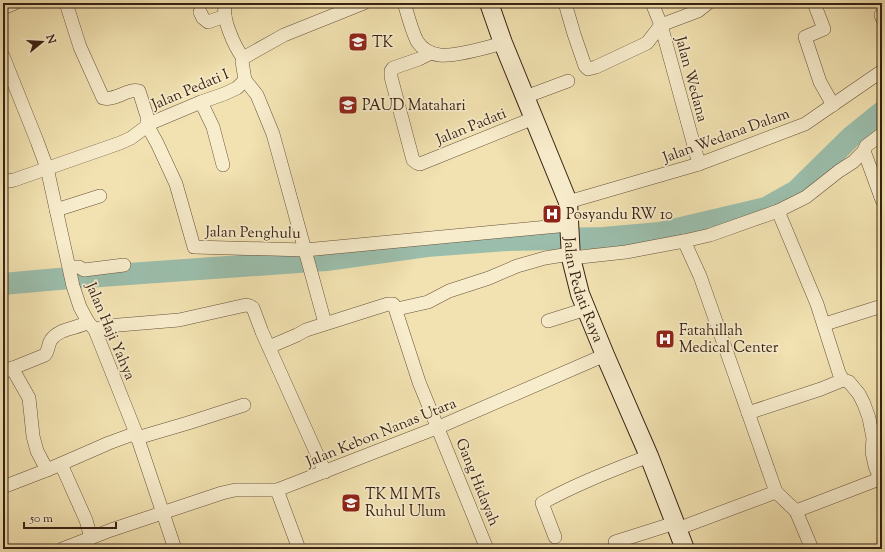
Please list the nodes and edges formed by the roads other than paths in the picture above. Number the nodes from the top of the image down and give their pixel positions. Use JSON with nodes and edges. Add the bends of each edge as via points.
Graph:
{"nodes":[{"id":1,"x":15,"y":3,"type":"edge"},
{"id":2,"x":66,"y":3,"type":"edge"},
{"id":3,"x":364,"y":3,"type":"edge"},
{"id":4,"x":404,"y":3,"type":"edge"},
{"id":5,"x":490,"y":3,"type":"edge"},
{"id":6,"x":565,"y":3,"type":"edge"},
{"id":7,"x":654,"y":3,"type":"edge"},
{"id":8,"x":708,"y":3,"type":"edge"},
{"id":9,"x":814,"y":3,"type":"edge"},
{"id":10,"x":3,"y":8,"type":"edge"},
{"id":11,"x":339,"y":8,"type":"edge"},
{"id":12,"x":225,"y":9,"type":"edge"},
{"id":13,"x":200,"y":12,"type":"dead end"},
{"id":14,"x":661,"y":25,"type":"junction"},
{"id":15,"x":503,"y":43,"type":"junction"},
{"id":16,"x":431,"y":53,"type":"junction"},
{"id":17,"x":3,"y":56,"type":"edge"},
{"id":18,"x":243,"y":58,"type":"junction"},
{"id":19,"x":882,"y":71,"type":"edge"},
{"id":20,"x":245,"y":80,"type":"junction"},
{"id":21,"x":568,"y":81,"type":"dead end"},
{"id":22,"x":525,"y":97,"type":"junction"},
{"id":23,"x":201,"y":102,"type":"junction"},
{"id":24,"x":833,"y":105,"type":"junction"},
{"id":25,"x":534,"y":118,"type":"junction"},
{"id":26,"x":147,"y":125,"type":"junction"},
{"id":27,"x":882,"y":134,"type":"edge"},
{"id":28,"x":864,"y":151,"type":"junction"},
{"id":29,"x":699,"y":164,"type":"junction"},
{"id":30,"x":223,"y":165,"type":"dead end"},
{"id":31,"x":47,"y":168,"type":"junction"},
{"id":32,"x":3,"y":182,"type":"edge"},
{"id":33,"x":100,"y":196,"type":"dead end"},
{"id":34,"x":882,"y":200,"type":"edge"},
{"id":35,"x":568,"y":202,"type":"junction"},
{"id":36,"x":56,"y":210,"type":"junction"},
{"id":37,"x":778,"y":211,"type":"junction"},
{"id":38,"x":569,"y":226,"type":"junction"},
{"id":39,"x":684,"y":241,"type":"junction"},
{"id":40,"x":570,"y":254,"type":"junction"},
{"id":41,"x":307,"y":258,"type":"junction"},
{"id":42,"x":124,"y":265,"type":"dead end"},
{"id":43,"x":70,"y":268,"type":"junction"},
{"id":44,"x":882,"y":306,"type":"edge"},
{"id":45,"x":397,"y":309,"type":"junction"},
{"id":46,"x":586,"y":309,"type":"junction"},
{"id":47,"x":548,"y":321,"type":"dead end"},
{"id":48,"x":325,"y":323,"type":"junction"},
{"id":49,"x":825,"y":324,"type":"junction"},
{"id":50,"x":92,"y":326,"type":"junction"},
{"id":51,"x":269,"y":347,"type":"junction"},
{"id":52,"x":605,"y":355,"type":"junction"},
{"id":53,"x":7,"y":370,"type":"edge"},
{"id":54,"x":843,"y":380,"type":"junction"},
{"id":55,"x":244,"y":405,"type":"dead end"},
{"id":56,"x":748,"y":413,"type":"junction"},
{"id":57,"x":439,"y":427,"type":"junction"},
{"id":58,"x":137,"y":436,"type":"junction"},
{"id":59,"x":649,"y":456,"type":"junction"},
{"id":60,"x":61,"y":464,"type":"junction"},
{"id":61,"x":47,"y":470,"type":"junction"},
{"id":62,"x":324,"y":472,"type":"junction"},
{"id":63,"x":881,"y":481,"type":"edge"},
{"id":64,"x":3,"y":487,"type":"edge"},
{"id":65,"x":277,"y":490,"type":"junction"},
{"id":66,"x":776,"y":492,"type":"junction"},
{"id":67,"x":796,"y":511,"type":"junction"},
{"id":68,"x":162,"y":513,"type":"junction"},
{"id":69,"x":676,"y":526,"type":"junction"},
{"id":70,"x":555,"y":537,"type":"dead end"},
{"id":71,"x":91,"y":538,"type":"junction"},
{"id":72,"x":616,"y":542,"type":"dead end"},
{"id":73,"x":76,"y":546,"type":"edge"},
{"id":74,"x":62,"y":549,"type":"edge"},
{"id":75,"x":175,"y":549,"type":"edge"},
{"id":76,"x":299,"y":549,"type":"edge"},
{"id":77,"x":487,"y":549,"type":"edge"},
{"id":78,"x":685,"y":549,"type":"edge"},
{"id":79,"x":812,"y":549,"type":"edge"}],
"edges":[{"from":1,"to":10,"type":"street"},
{"from":2,"to":26,"type":"street","name":"Jalan Penghulu","via":[[80,47],[103,98],[110,99],[138,90],[147,116]]},
{"from":3,"to":11,"type":"street","name":"Jalan Pedati I"},
{"from":4,"to":16,"type":"street","via":[[418,41]]},
{"from":5,"to":15,"type":"street","name":"Jalan Pedati Raya"},
{"from":6,"to":14,"type":"street","via":[[588,69],[647,43]]},
{"from":7,"to":14,"type":"street","name":"Jalan Wedana"},
{"from":8,"to":14,"type":"street","via":[[698,11]]},
{"from":9,"to":24,"type":"street","via":[[824,30],[805,37],[820,82]]},
{"from":11,"to":18,"type":"street","name":"Jalan Pedati I"},
{"from":12,"to":13,"type":"street","via":[[208,22],[202,18]]},
{"from":12,"to":18,"type":"street","via":[[228,28]]},
{"from":14,"to":29,"type":"street","name":"Jalan Wedana"},
{"from":15,"to":16,"type":"street","via":[[456,54],[441,56]]},
{"from":15,"to":22,"type":"street","name":"Jalan Pedati Raya"},
{"from":16,"to":25,"type":"street","name":"Jalan Padati","via":[[391,71],[413,160],[417,163],[420,164]]},
{"from":17,"to":31,"type":"street","name":"Jalan Haji Yahya"},
{"from":18,"to":20,"type":"street","name":"Jalan Pedati I"},
{"from":19,"to":24,"type":"street","name":"Jalan Wedana Dalam"},
{"from":20,"to":23,"type":"street","name":"Jalan Pedati I","via":[[237,88]]},
{"from":20,"to":41,"type":"street","via":[[257,95],[273,134]]},
{"from":21,"to":22,"type":"street"},
{"from":22,"to":25,"type":"street","name":"Jalan Pedati Raya"},
{"from":23,"to":26,"type":"street","name":"Jalan Pedati I"},
{"from":23,"to":30,"type":"street","via":[[213,127]]},
{"from":24,"to":29,"type":"street","name":"Jalan Wedana Dalam","via":[[805,124]]},
{"from":25,"to":35,"type":"street","name":"Jalan Pedati Raya"},
{"from":26,"to":31,"type":"street","name":"Jalan Pedati I","via":[[120,143]]},
{"from":26,"to":41,"type":"street","name":"Jalan Penghulu","via":[[176,184],[194,247]]},
{"from":27,"to":28,"type":"street","via":[[866,146]]},
{"from":28,"to":34,"type":"street"},
{"from":28,"to":37,"type":"street","via":[[806,197]]},
{"from":29,"to":35,"type":"street","name":"Jalan Wedana Dalam"},
{"from":31,"to":32,"type":"street","name":"Jalan Pedati I"},
{"from":31,"to":36,"type":"street","name":"Jalan Haji Yahya"},
{"from":33,"to":36,"type":"street"},
{"from":35,"to":38,"type":"street","name":"Jalan Pedati Raya"},
{"from":36,"to":43,"type":"street","name":"Jalan Haji Yahya"},
{"from":37,"to":39,"type":"street","via":[[710,235]]},
{"from":37,"to":49,"type":"street"},
{"from":38,"to":40,"type":"street","name":"Jalan Pedati Raya"},
{"from":38,"to":41,"type":"street","name":"Jalan Penghulu"},
{"from":39,"to":40,"type":"street","via":[[626,252]]},
{"from":39,"to":56,"type":"street","via":[[700,276]]},
{"from":40,"to":45,"type":"street","via":[[517,266],[449,291],[428,302]]},
{"from":40,"to":46,"type":"street","name":"Jalan Pedati Raya"},
{"from":41,"to":48,"type":"street"},
{"from":42,"to":43,"type":"street","via":[[84,270],[79,267]]},
{"from":43,"to":50,"type":"street","name":"Jalan Haji Yahya","via":[[80,307]]},
{"from":44,"to":49,"type":"street"},
{"from":45,"to":48,"type":"street","via":[[390,304]]},
{"from":45,"to":57,"type":"street","name":"Gang Hidayah","via":[[419,382]]},
{"from":46,"to":47,"type":"street"},
{"from":46,"to":52,"type":"street","name":"Jalan Pedati Raya"},
{"from":48,"to":51,"type":"street"},
{"from":49,"to":54,"type":"street"},
{"from":50,"to":51,"type":"street","via":[[179,320],[246,305],[253,308]]},
{"from":50,"to":53,"type":"street","via":[[63,331],[51,340],[45,355]]},
{"from":50,"to":58,"type":"street","name":"Jalan Haji Yahya"},
{"from":51,"to":62,"type":"street"},
{"from":52,"to":57,"type":"street","name":"Jalan Kebon Nanas Utara"},
{"from":52,"to":59,"type":"street","name":"Jalan Pedati Raya"},
{"from":53,"to":61,"type":"street","via":[[29,398],[33,436]]},
{"from":54,"to":56,"type":"street","via":[[821,390]]},
{"from":54,"to":63,"type":"street","via":[[849,382],[864,404],[873,438],[872,452]]},
{"from":55,"to":58,"type":"street","via":[[188,424]]},
{"from":56,"to":66,"type":"street"},
{"from":57,"to":62,"type":"street","name":"Jalan Kebon Nanas Utara"},
{"from":57,"to":77,"type":"street","name":"Gang Hidayah"},
{"from":58,"to":60,"type":"street","via":[[108,443]]},
{"from":58,"to":68,"type":"street","name":"Jalan Haji Yahya"},
{"from":59,"to":69,"type":"street","name":"Jalan Pedati Raya"},
{"from":59,"to":70,"type":"street","via":[[583,482],[542,503]]},
{"from":60,"to":61,"type":"street"},
{"from":60,"to":71,"type":"street","via":[[86,520]]},
{"from":61,"to":64,"type":"street"},
{"from":62,"to":65,"type":"street","name":"Jalan Kebon Nanas Utara"},
{"from":63,"to":67,"type":"street"},
{"from":65,"to":68,"type":"street","name":"Jalan Kebon Nanas Utara","via":[[235,490]]},
{"from":65,"to":76,"type":"street"},
{"from":66,"to":67,"type":"street"},
{"from":66,"to":69,"type":"street"},
{"from":67,"to":79,"type":"street"},
{"from":68,"to":71,"type":"street","name":"Jalan Kebon Nanas Utara"},
{"from":68,"to":75,"type":"street","name":"Jalan Haji Yahya"},
{"from":69,"to":72,"type":"street"},
{"from":69,"to":78,"type":"street","name":"Jalan Pedati Raya"},
{"from":71,"to":73,"type":"street","name":"Jalan Kebon Nanas Utara"},
{"from":73,"to":74,"type":"street","name":"Jalan Kebon Nanas Utara"}]}
